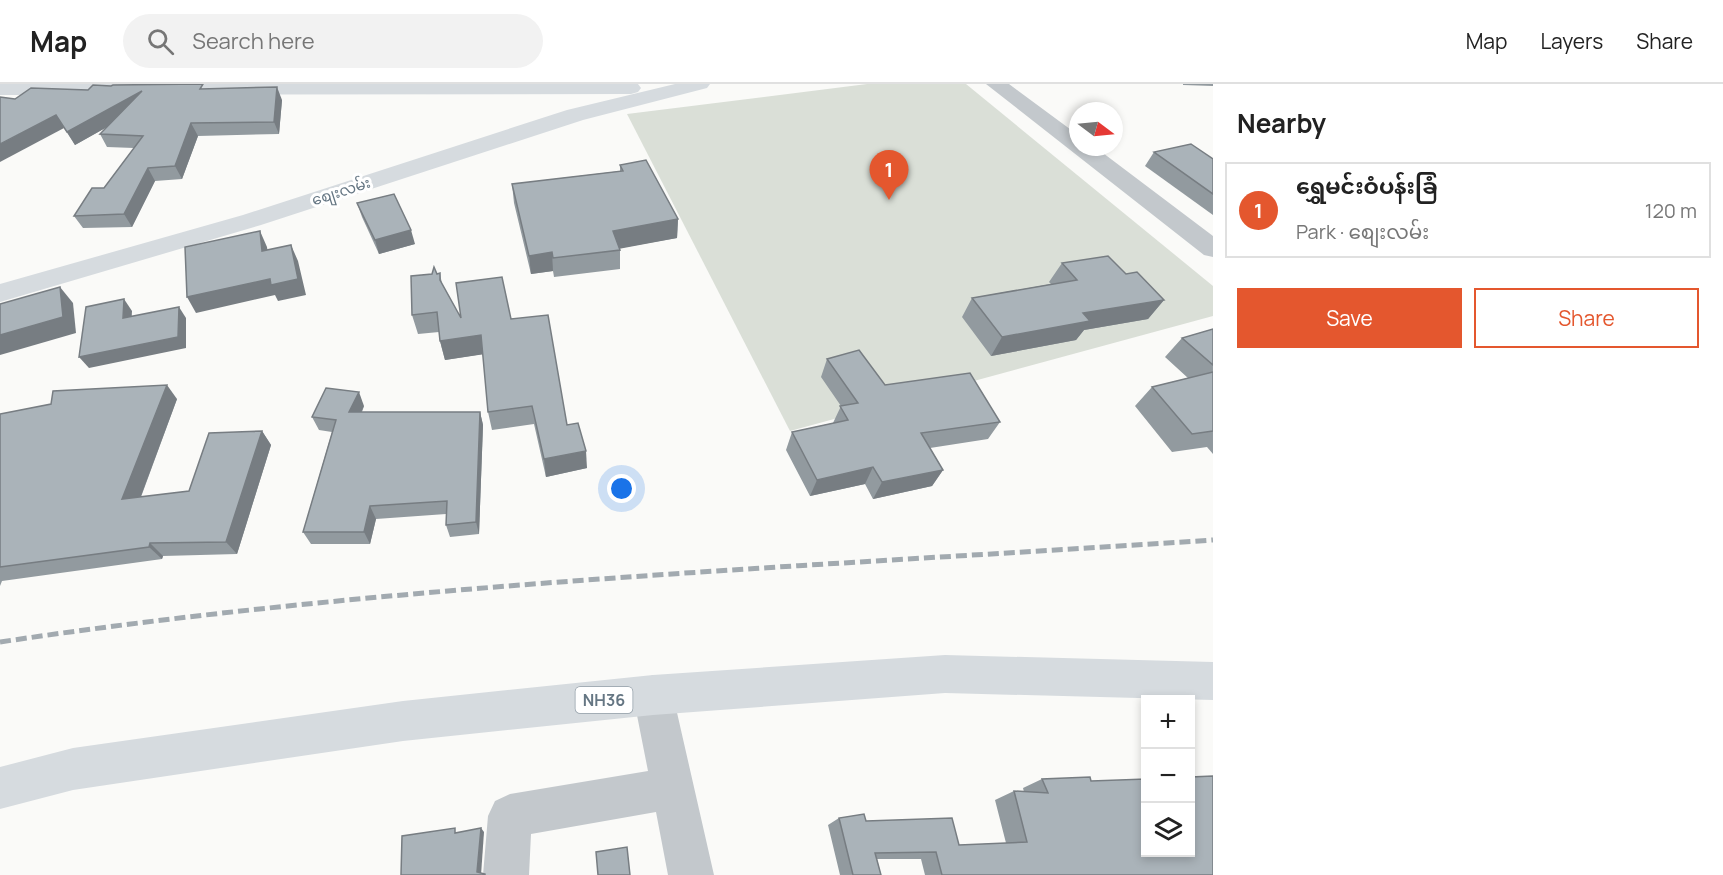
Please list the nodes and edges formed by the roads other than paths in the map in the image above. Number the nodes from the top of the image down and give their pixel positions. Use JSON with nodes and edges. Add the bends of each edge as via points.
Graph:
{"nodes":[{"id":1,"x":996,"y":84,"type":"edge"},
{"id":2,"x":691,"y":86,"type":"edge"},
{"id":3,"x":0,"y":89,"type":"edge"},
{"id":4,"x":1069,"y":139,"type":"edge"},
{"id":5,"x":1092,"y":156,"type":"edge"},
{"id":6,"x":1213,"y":249,"type":"edge"},
{"id":7,"x":0,"y":293,"type":"edge"},
{"id":8,"x":1213,"y":681,"type":"edge"},
{"id":9,"x":653,"y":695,"type":"junction"},
{"id":10,"x":0,"y":788,"type":"edge"},
{"id":11,"x":673,"y":788,"type":"junction"},
{"id":12,"x":506,"y":875,"type":"edge"},
{"id":13,"x":691,"y":875,"type":"edge"}],
"edges":[{"from":1,"to":4,"type":"street"},
{"from":2,"to":3,"type":"main road"},
{"from":2,"to":7,"type":"main road","name":"စျေးလမ်း","via":[[575,115],[252,220]]},
{"from":5,"to":6,"type":"street"},
{"from":8,"to":9,"type":"main road","number":"NH36","via":[[945,674]]},
{"from":9,"to":10,"type":"main road","number":"NH36","via":[[380,724],[73,769]]},
{"from":9,"to":11,"type":"street"},
{"from":11,"to":12,"type":"street","via":[[510,816]]},
{"from":11,"to":13,"type":"street"}]}
